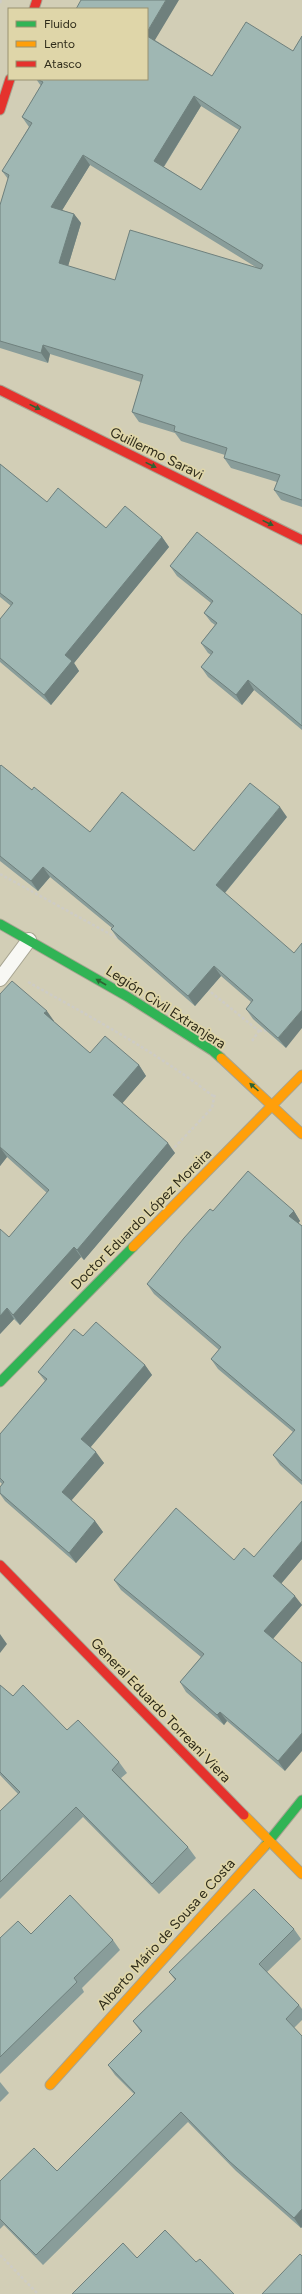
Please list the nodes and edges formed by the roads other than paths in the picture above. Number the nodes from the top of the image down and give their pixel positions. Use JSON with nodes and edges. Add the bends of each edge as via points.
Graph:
{"nodes":[{"id":1,"x":10,"y":80,"type":"edge"},
{"id":2,"x":0,"y":110,"type":"edge"},
{"id":3,"x":0,"y":390,"type":"edge"},
{"id":4,"x":302,"y":540,"type":"edge"},
{"id":5,"x":0,"y":924,"type":"edge"},
{"id":6,"x":29,"y":940,"type":"junction"},
{"id":7,"x":0,"y":979,"type":"edge"},
{"id":8,"x":302,"y":1075,"type":"edge"},
{"id":9,"x":274,"y":1105,"type":"junction"},
{"id":10,"x":302,"y":1134,"type":"edge"},
{"id":11,"x":0,"y":1382,"type":"edge"},
{"id":12,"x":0,"y":1565,"type":"edge"},
{"id":13,"x":302,"y":1800,"type":"edge"},
{"id":14,"x":268,"y":1841,"type":"junction"},
{"id":15,"x":302,"y":1874,"type":"edge"},
{"id":16,"x":50,"y":2085,"type":"dead end"}],
"edges":[{"from":1,"to":2,"type":"street"},
{"from":3,"to":4,"type":"street","name":"Guillermo Saravi","one_way":true},
{"from":5,"to":6,"type":"street","name":"Legión Civil Extranjera"},
{"from":6,"to":7,"type":"lane"},
{"from":9,"to":6,"type":"street","name":"Legión Civil Extranjera","one_way":true,"via":[[213,1051],[128,997]]},
{"from":8,"to":9,"type":"street","name":"Doctor Eduardo López Moreira"},
{"from":9,"to":10,"type":"street","name":"Legión Civil Extranjera"},
{"from":9,"to":11,"type":"street","name":"Doctor Eduardo López Moreira"},
{"from":12,"to":14,"type":"street","name":"General Eduardo Torreani Viera"},
{"from":13,"to":14,"type":"street","name":"Alberto Mário de Sousa e Costa"},
{"from":14,"to":15,"type":"street","name":"General Eduardo Torreani Viera"},
{"from":14,"to":16,"type":"street","name":"Alberto Mário de Sousa e Costa"}]}
